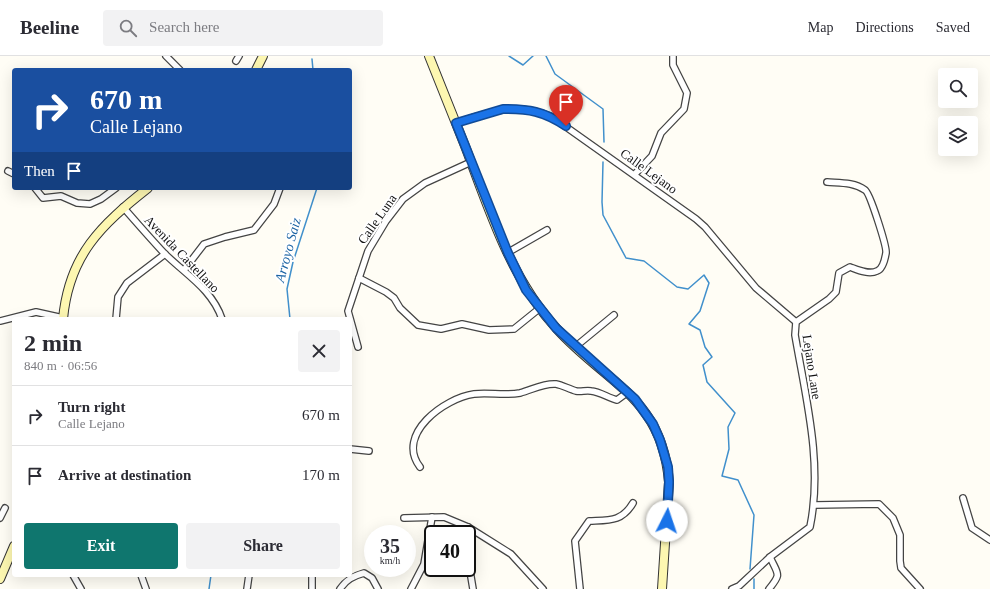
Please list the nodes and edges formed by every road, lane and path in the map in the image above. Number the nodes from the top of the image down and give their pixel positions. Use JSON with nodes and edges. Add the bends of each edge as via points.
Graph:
{"nodes":[{"id":1,"x":166,"y":56,"type":"edge"},
{"id":2,"x":264,"y":56,"type":"edge"},
{"id":3,"x":429,"y":56,"type":"edge"},
{"id":4,"x":674,"y":56,"type":"edge"},
{"id":5,"x":178,"y":68,"type":"edge"},
{"id":6,"x":257,"y":68,"type":"edge"},
{"id":7,"x":456,"y":123,"type":"junction"},
{"id":8,"x":470,"y":162,"type":"junction"},
{"id":9,"x":8,"y":171,"type":"dead end"},
{"id":10,"x":12,"y":173,"type":"edge"},
{"id":11,"x":635,"y":174,"type":"junction"},
{"id":12,"x":827,"y":182,"type":"dead end"},
{"id":13,"x":37,"y":190,"type":"edge"},
{"id":14,"x":113,"y":190,"type":"edge"},
{"id":15,"x":145,"y":190,"type":"edge"},
{"id":16,"x":279,"y":190,"type":"edge"},
{"id":17,"x":123,"y":207,"type":"junction"},
{"id":18,"x":547,"y":230,"type":"dead end"},
{"id":19,"x":508,"y":253,"type":"junction"},
{"id":20,"x":165,"y":254,"type":"junction"},
{"id":21,"x":184,"y":270,"type":"junction"},
{"id":22,"x":358,"y":278,"type":"junction"},
{"id":23,"x":540,"y":308,"type":"junction"},
{"id":24,"x":614,"y":315,"type":"dead end"},
{"id":25,"x":16,"y":317,"type":"edge"},
{"id":26,"x":58,"y":317,"type":"edge"},
{"id":27,"x":63,"y":317,"type":"edge"},
{"id":28,"x":116,"y":317,"type":"edge"},
{"id":29,"x":221,"y":317,"type":"edge"},
{"id":30,"x":350,"y":317,"type":"edge"},
{"id":31,"x":12,"y":318,"type":"edge"},
{"id":32,"x":0,"y":321,"type":"edge"},
{"id":33,"x":796,"y":322,"type":"junction"},
{"id":34,"x":352,"y":325,"type":"edge"},
{"id":35,"x":358,"y":347,"type":"dead end"},
{"id":36,"x":575,"y":347,"type":"junction"},
{"id":37,"x":628,"y":392,"type":"junction"},
{"id":38,"x":352,"y":449,"type":"edge"},
{"id":39,"x":369,"y":451,"type":"dead end"},
{"id":40,"x":420,"y":467,"type":"dead end"},
{"id":41,"x":963,"y":498,"type":"dead end"},
{"id":42,"x":633,"y":503,"type":"dead end"},
{"id":43,"x":815,"y":505,"type":"junction"},
{"id":44,"x":5,"y":508,"type":"dead end"},
{"id":45,"x":432,"y":517,"type":"junction"},
{"id":46,"x":0,"y":518,"type":"edge"},
{"id":47,"x":404,"y":518,"type":"dead end"},
{"id":48,"x":464,"y":525,"type":"edge"},
{"id":49,"x":476,"y":532,"type":"edge"},
{"id":50,"x":990,"y":540,"type":"edge"},
{"id":51,"x":12,"y":551,"type":"edge"},
{"id":52,"x":770,"y":556,"type":"junction"},
{"id":53,"x":74,"y":577,"type":"edge"},
{"id":54,"x":142,"y":577,"type":"edge"},
{"id":55,"x":248,"y":577,"type":"edge"},
{"id":56,"x":312,"y":577,"type":"edge"},
{"id":57,"x":471,"y":577,"type":"edge"},
{"id":58,"x":0,"y":579,"type":"edge"},
{"id":59,"x":81,"y":589,"type":"edge"},
{"id":60,"x":146,"y":589,"type":"edge"},
{"id":61,"x":247,"y":589,"type":"edge"},
{"id":62,"x":312,"y":589,"type":"edge"},
{"id":63,"x":340,"y":589,"type":"edge"},
{"id":64,"x":378,"y":589,"type":"edge"},
{"id":65,"x":411,"y":589,"type":"edge"},
{"id":66,"x":473,"y":589,"type":"edge"},
{"id":67,"x":543,"y":589,"type":"edge"},
{"id":68,"x":580,"y":589,"type":"edge"},
{"id":69,"x":662,"y":589,"type":"edge"},
{"id":70,"x":732,"y":589,"type":"edge"},
{"id":71,"x":769,"y":589,"type":"edge"},
{"id":72,"x":920,"y":589,"type":"edge"}],
"edges":[{"from":1,"to":5,"type":"street"},
{"from":2,"to":6,"type":"street"},
{"from":3,"to":7,"type":"street"},
{"from":4,"to":11,"type":"street","via":[[673,65],[687,93],[684,109],[661,133],[652,156]]},
{"from":7,"to":8,"type":"street"},
{"from":7,"to":11,"type":"street","name":"Calle Lejano","via":[[503,109],[540,112],[557,120]]},
{"from":8,"to":19,"type":"street"},
{"from":8,"to":22,"type":"street","name":"Calle Luna","via":[[425,183],[403,199],[368,251]]},
{"from":9,"to":10,"type":"street"},
{"from":11,"to":33,"type":"street","name":"Calle Lejano","via":[[705,227],[756,288]]},
{"from":12,"to":33,"type":"street","name":"Lejano Lane","via":[[853,184],[866,191],[886,252],[882,268],[877,272],[850,267],[839,273],[836,292]]},
{"from":13,"to":14,"type":"street","via":[[43,198],[61,196],[86,204],[101,199]]},
{"from":15,"to":17,"type":"street"},
{"from":16,"to":21,"type":"street","via":[[274,204],[254,230],[225,236],[204,244]]},
{"from":17,"to":20,"type":"street","name":"Avenida Castellano"},
{"from":17,"to":27,"type":"street","via":[[104,225],[78,262]]},
{"from":18,"to":19,"type":"street"},
{"from":19,"to":23,"type":"street","via":[[526,290]]},
{"from":20,"to":21,"type":"street","name":"Avenida Castellano"},
{"from":20,"to":28,"type":"street","via":[[127,282],[118,297]]},
{"from":21,"to":29,"type":"street","name":"Avenida Castellano","via":[[205,290]]},
{"from":22,"to":23,"type":"street","via":[[394,298],[400,308],[418,325],[441,329],[462,324],[489,330],[514,329]]},
{"from":22,"to":30,"type":"street","name":"Calle Luna","via":[[348,311]]},
{"from":23,"to":36,"type":"street"},
{"from":24,"to":36,"type":"street"},
{"from":25,"to":26,"type":"street","via":[[36,312]]},
{"from":31,"to":32,"type":"street"},
{"from":33,"to":43,"type":"street","name":"Lejano Lane","via":[[795,335],[814,450]]},
{"from":34,"to":35,"type":"street","name":"Calle Luna"},
{"from":36,"to":37,"type":"street"},
{"from":37,"to":40,"type":"street","via":[[617,400],[602,393],[578,392],[556,384],[520,393],[474,394],[464,397],[431,414],[414,437],[414,452]]},
{"from":37,"to":69,"type":"street","via":[[653,424],[668,467],[669,493]]},
{"from":38,"to":39,"type":"street"},
{"from":41,"to":50,"type":"street","via":[[972,528]]},
{"from":42,"to":68,"type":"street","via":[[628,512],[619,518],[590,521],[578,535],[575,541]]},
{"from":43,"to":52,"type":"street","name":"Lejano Lane","via":[[810,527]]},
{"from":43,"to":72,"type":"street","via":[[879,504],[893,518],[900,535],[901,568]]},
{"from":44,"to":46,"type":"street"},
{"from":45,"to":47,"type":"street"},
{"from":45,"to":48,"type":"street","via":[[454,520]]},
{"from":45,"to":65,"type":"street","via":[[424,564]]},
{"from":49,"to":67,"type":"street","via":[[511,554]]},
{"from":51,"to":58,"type":"street"},
{"from":52,"to":70,"type":"street","name":"Lejano Lane","via":[[739,586]]},
{"from":52,"to":71,"type":"street","via":[[778,574],[777,580]]},
{"from":53,"to":59,"type":"street"},
{"from":54,"to":60,"type":"street"},
{"from":55,"to":61,"type":"street"},
{"from":56,"to":62,"type":"street"},
{"from":57,"to":66,"type":"street"},
{"from":63,"to":64,"type":"street","via":[[349,579],[364,573],[372,578]]}]}
